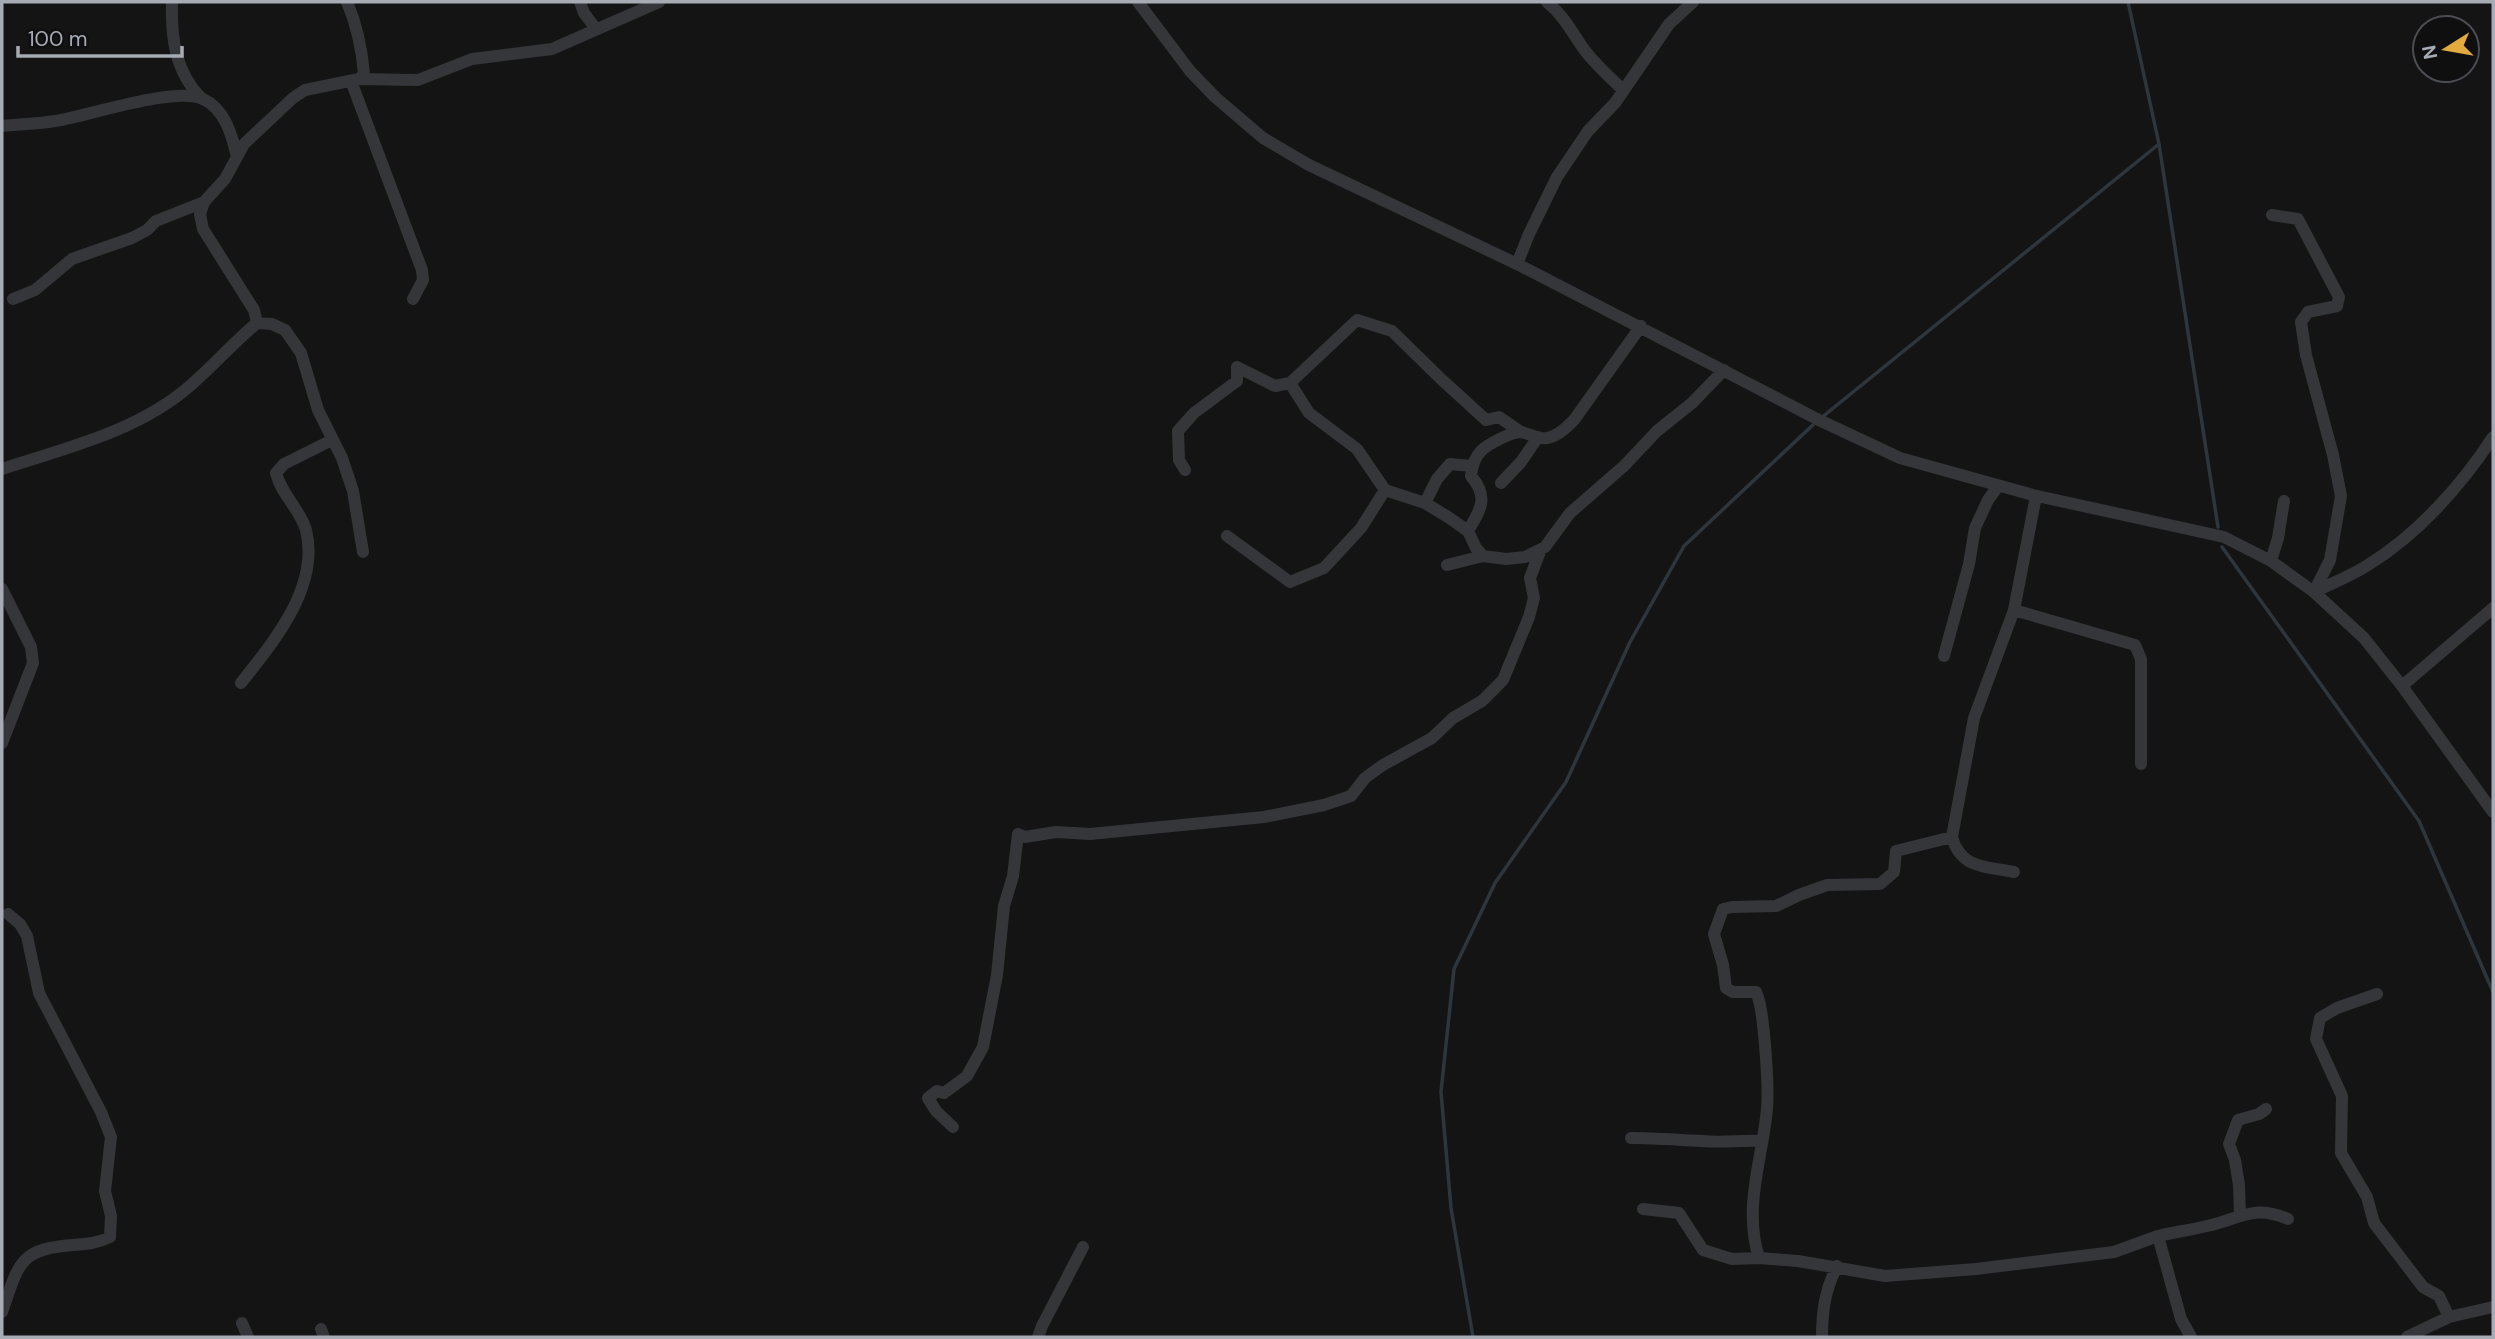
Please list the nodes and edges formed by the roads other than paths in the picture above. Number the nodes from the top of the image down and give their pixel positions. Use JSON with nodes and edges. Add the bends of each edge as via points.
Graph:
{"nodes":[{"id":1,"x":172,"y":2,"type":"edge"},
{"id":2,"x":347,"y":2,"type":"edge"},
{"id":3,"x":580,"y":2,"type":"edge"},
{"id":4,"x":659,"y":2,"type":"edge"},
{"id":5,"x":1138,"y":2,"type":"edge"},
{"id":6,"x":1547,"y":2,"type":"edge"},
{"id":7,"x":1691,"y":2,"type":"edge"},
{"id":8,"x":596,"y":29,"type":"junction"},
{"id":9,"x":355,"y":80,"type":"junction"},
{"id":10,"x":1623,"y":90,"type":"junction"},
{"id":11,"x":202,"y":98,"type":"junction"},
{"id":12,"x":2,"y":126,"type":"edge"},
{"id":13,"x":237,"y":157,"type":"junction"},
{"id":14,"x":204,"y":202,"type":"junction"},
{"id":15,"x":2273,"y":215,"type":"dead end"},
{"id":16,"x":1517,"y":264,"type":"junction"},
{"id":17,"x":13,"y":299,"type":"dead end"},
{"id":18,"x":412,"y":299,"type":"dead end"},
{"id":19,"x":257,"y":323,"type":"junction"},
{"id":20,"x":1641,"y":326,"type":"junction"},
{"id":21,"x":1724,"y":370,"type":"junction"},
{"id":22,"x":1290,"y":383,"type":"junction"},
{"id":23,"x":1521,"y":432,"type":"junction"},
{"id":24,"x":1538,"y":436,"type":"junction"},
{"id":25,"x":2493,"y":437,"type":"edge"},
{"id":26,"x":332,"y":440,"type":"junction"},
{"id":27,"x":1472,"y":466,"type":"junction"},
{"id":28,"x":2,"y":469,"type":"edge"},
{"id":29,"x":1185,"y":470,"type":"dead end"},
{"id":30,"x":1501,"y":482,"type":"dead end"},
{"id":31,"x":1998,"y":486,"type":"junction"},
{"id":32,"x":1385,"y":489,"type":"junction"},
{"id":33,"x":2036,"y":496,"type":"junction"},
{"id":34,"x":2284,"y":501,"type":"dead end"},
{"id":35,"x":1425,"y":503,"type":"junction"},
{"id":36,"x":1468,"y":531,"type":"junction"},
{"id":37,"x":1227,"y":536,"type":"dead end"},
{"id":38,"x":1541,"y":549,"type":"junction"},
{"id":39,"x":363,"y":552,"type":"dead end"},
{"id":40,"x":1483,"y":556,"type":"junction"},
{"id":41,"x":2271,"y":561,"type":"junction"},
{"id":42,"x":1447,"y":565,"type":"dead end"},
{"id":43,"x":2,"y":589,"type":"edge"},
{"id":44,"x":2314,"y":592,"type":"junction"},
{"id":45,"x":2493,"y":608,"type":"edge"},
{"id":46,"x":2014,"y":610,"type":"junction"},
{"id":47,"x":1944,"y":656,"type":"dead end"},
{"id":48,"x":241,"y":683,"type":"dead end"},
{"id":49,"x":2402,"y":686,"type":"junction"},
{"id":50,"x":2,"y":743,"type":"edge"},
{"id":51,"x":2141,"y":764,"type":"dead end"},
{"id":52,"x":2493,"y":813,"type":"edge"},
{"id":53,"x":1952,"y":837,"type":"junction"},
{"id":54,"x":2014,"y":872,"type":"dead end"},
{"id":55,"x":4,"y":911,"type":"edge"},
{"id":56,"x":2377,"y":994,"type":"dead end"},
{"id":57,"x":2266,"y":1109,"type":"dead end"},
{"id":58,"x":953,"y":1127,"type":"dead end"},
{"id":59,"x":1631,"y":1139,"type":"dead end"},
{"id":60,"x":1762,"y":1141,"type":"junction"},
{"id":61,"x":1643,"y":1209,"type":"dead end"},
{"id":62,"x":2240,"y":1214,"type":"junction"},
{"id":63,"x":2288,"y":1219,"type":"dead end"},
{"id":64,"x":2158,"y":1236,"type":"junction"},
{"id":65,"x":1083,"y":1247,"type":"dead end"},
{"id":66,"x":1759,"y":1258,"type":"junction"},
{"id":67,"x":1837,"y":1266,"type":"junction"},
{"id":68,"x":2493,"y":1307,"type":"edge"},
{"id":69,"x":2,"y":1312,"type":"edge"},
{"id":70,"x":2449,"y":1317,"type":"junction"},
{"id":71,"x":242,"y":1323,"type":"dead end"},
{"id":72,"x":248,"y":1337,"type":"edge"},
{"id":73,"x":1038,"y":1337,"type":"edge"},
{"id":74,"x":1822,"y":1337,"type":"edge"},
{"id":75,"x":2191,"y":1337,"type":"edge"},
{"id":76,"x":2407,"y":1337,"type":"edge"}],
"edges":[{"from":1,"to":11,"type":"street","via":[[177,58]]},
{"from":2,"to":9,"type":"street","via":[[363,60],[364,74]]},
{"from":3,"to":8,"type":"street"},
{"from":4,"to":8,"type":"street"},
{"from":5,"to":16,"type":"street","via":[[1190,71],[1264,138],[1309,166]]},
{"from":6,"to":10,"type":"street"},
{"from":7,"to":10,"type":"street"},
{"from":8,"to":9,"type":"street","via":[[552,49],[472,59],[418,80]]},
{"from":9,"to":13,"type":"street","via":[[305,90],[244,144]]},
{"from":9,"to":18,"type":"street","via":[[422,270],[423,280]]},
{"from":10,"to":16,"type":"street","via":[[1557,177]]},
{"from":11,"to":12,"type":"street","via":[[185,95],[53,121]]},
{"from":11,"to":13,"type":"street","via":[[221,113]]},
{"from":13,"to":14,"type":"street"},
{"from":14,"to":17,"type":"street","via":[[156,221],[132,238],[72,259],[36,290]]},
{"from":14,"to":19,"type":"street","via":[[200,214],[203,229],[254,310]]},
{"from":15,"to":44,"type":"street","via":[[2298,219],[2339,298],[2337,306],[2308,313],[2301,322],[2341,496],[2330,560]]},
{"from":16,"to":20,"type":"street"},
{"from":19,"to":26,"type":"street","via":[[285,330],[301,353]]},
{"from":19,"to":28,"type":"street","via":[[190,386],[156,410],[112,432]]},
{"from":20,"to":21,"type":"street"},
{"from":20,"to":24,"type":"street","via":[[1574,419],[1549,438]]},
{"from":21,"to":31,"type":"street","via":[[1900,458]]},
{"from":21,"to":38,"type":"street","via":[[1570,513]]},
{"from":22,"to":23,"type":"street","via":[[1357,320],[1392,331],[1486,420],[1499,417]]},
{"from":22,"to":29,"type":"street","via":[[1275,386],[1237,367],[1237,382],[1194,413],[1178,431],[1179,460]]},
{"from":22,"to":32,"type":"street","via":[[1309,412],[1357,449]]},
{"from":23,"to":24,"type":"street"},
{"from":23,"to":27,"type":"street","via":[[1510,433],[1482,450]]},
{"from":24,"to":30,"type":"street"},
{"from":25,"to":44,"type":"street","via":[[2473,467],[2407,536],[2367,566]]},
{"from":26,"to":39,"type":"street","via":[[353,491]]},
{"from":26,"to":48,"type":"street","via":[[284,464],[276,473],[305,528],[309,561],[292,611]]},
{"from":27,"to":35,"type":"street","via":[[1450,464],[1444,468]]},
{"from":27,"to":36,"type":"street","via":[[1471,476],[1481,488],[1481,503]]},
{"from":31,"to":33,"type":"street"},
{"from":31,"to":47,"type":"street","via":[[1975,528]]},
{"from":32,"to":35,"type":"street"},
{"from":32,"to":37,"type":"street","via":[[1361,528],[1324,568],[1290,582]]},
{"from":33,"to":41,"type":"street","via":[[2224,537]]},
{"from":33,"to":46,"type":"street"},
{"from":34,"to":41,"type":"street"},
{"from":35,"to":36,"type":"street"},
{"from":36,"to":40,"type":"street"},
{"from":38,"to":40,"type":"street","via":[[1525,557]]},
{"from":38,"to":58,"type":"street","via":[[1530,578],[1534,598],[1529,617],[1503,680],[1432,738],[1365,778],[1351,796],[1264,817],[1090,834],[1018,834],[984,1046],[967,1076],[944,1093],[937,1091],[928,1098]]},
{"from":40,"to":42,"type":"street"},
{"from":41,"to":44,"type":"street"},
{"from":43,"to":50,"type":"street","via":[[31,646],[33,663]]},
{"from":44,"to":49,"type":"street","via":[[2364,638]]},
{"from":45,"to":49,"type":"street"},
{"from":46,"to":51,"type":"street","via":[[2135,645],[2141,659]]},
{"from":46,"to":53,"type":"street","via":[[1974,718]]},
{"from":49,"to":52,"type":"street"},
{"from":53,"to":54,"type":"street","via":[[1956,851],[1969,863]]},
{"from":53,"to":60,"type":"street","via":[[1896,851],[1894,872],[1881,884],[1827,885],[1776,906],[1723,909],[1714,934],[1726,988],[1756,992],[1760,1001],[1767,1107]]},
{"from":55,"to":69,"type":"street","via":[[27,936],[40,993],[111,1137],[105,1191],[111,1216],[110,1237],[97,1243],[44,1247],[24,1258]]},
{"from":56,"to":70,"type":"street","via":[[2320,1018],[2316,1039],[2342,1096],[2342,1153],[2367,1197],[2374,1223],[2423,1287],[2439,1296]]},
{"from":57,"to":62,"type":"street","via":[[2238,1120],[2229,1144]]},
{"from":59,"to":60,"type":"street"},
{"from":60,"to":66,"type":"street","via":[[1752,1200],[1752,1237]]},
{"from":61,"to":66,"type":"street","via":[[1679,1213],[1695,1241],[1710,1253],[1732,1259]]},
{"from":62,"to":63,"type":"street","via":[[2270,1211]]},
{"from":62,"to":64,"type":"street","via":[[2210,1226]]},
{"from":64,"to":67,"type":"street","via":[[2115,1252],[1976,1269],[1885,1276]]},
{"from":64,"to":75,"type":"street","via":[[2181,1319]]},
{"from":65,"to":73,"type":"street"},
{"from":66,"to":67,"type":"street"},
{"from":67,"to":74,"type":"street","via":[[1822,1306]]},
{"from":68,"to":70,"type":"street"},
{"from":70,"to":76,"type":"street"},
{"from":71,"to":72,"type":"street"}]}
